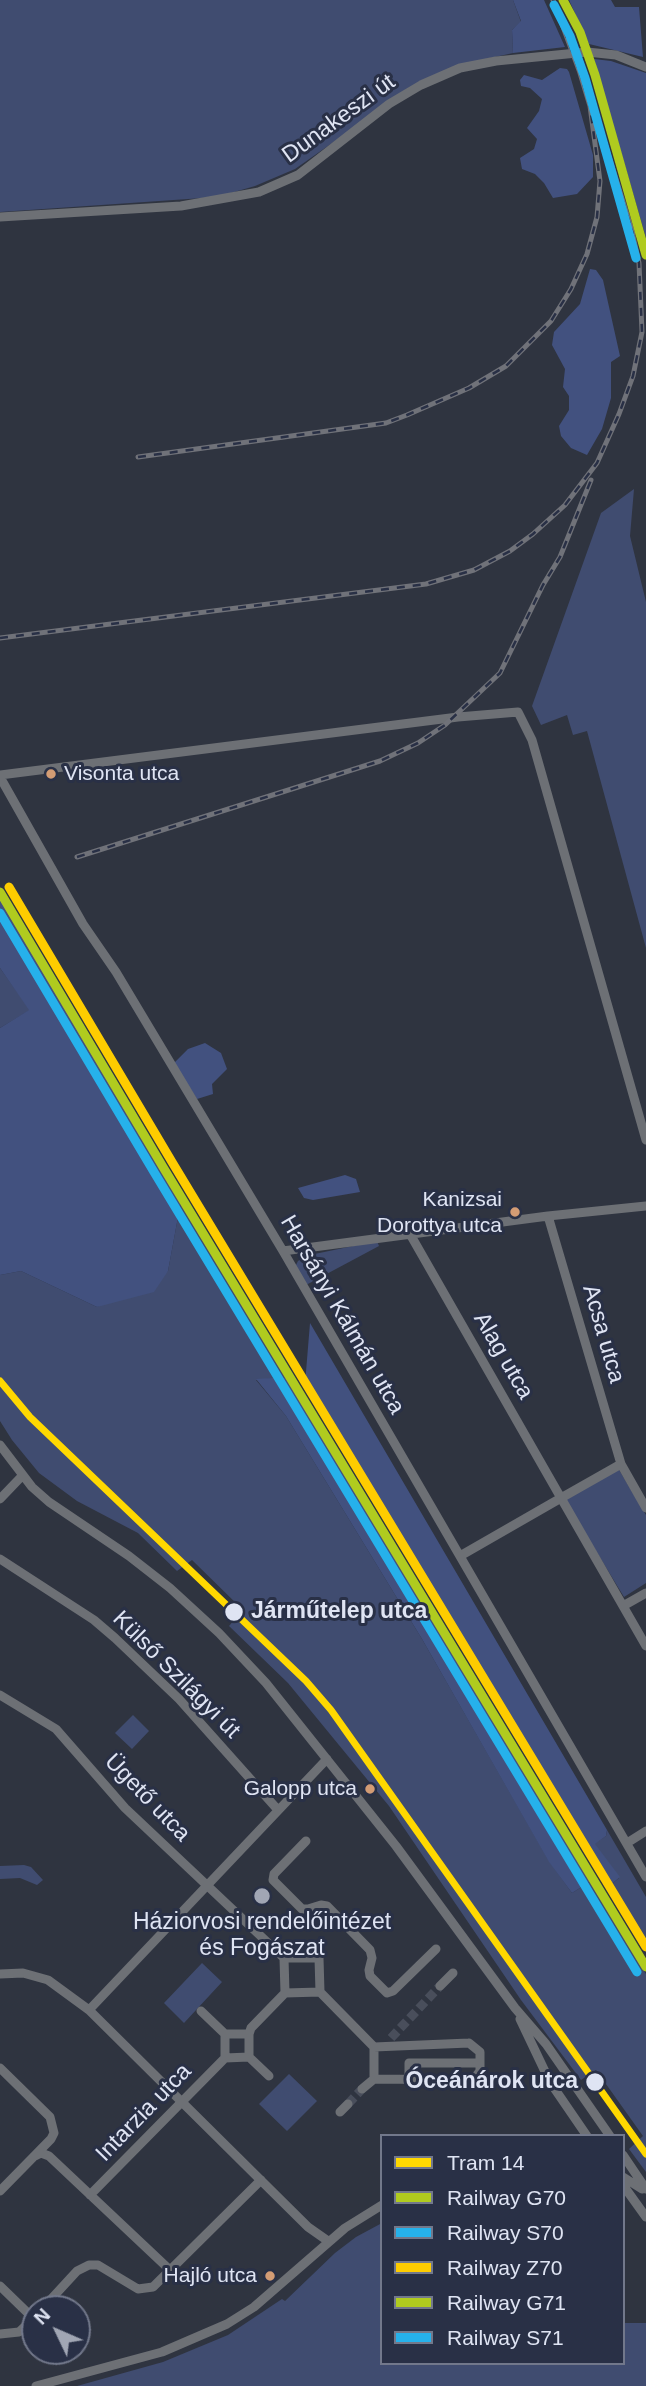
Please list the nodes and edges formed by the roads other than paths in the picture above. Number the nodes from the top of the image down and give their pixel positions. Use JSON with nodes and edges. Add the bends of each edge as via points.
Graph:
{"nodes":[{"id":1,"x":646,"y":67,"type":"edge"},
{"id":2,"x":0,"y":217,"type":"edge"},
{"id":3,"x":0,"y":776,"type":"edge"},
{"id":4,"x":646,"y":1140,"type":"edge"},
{"id":5,"x":646,"y":1206,"type":"edge"},
{"id":6,"x":548,"y":1216,"type":"junction"},
{"id":7,"x":410,"y":1234,"type":"junction"},
{"id":8,"x":283,"y":1251,"type":"junction"},
{"id":9,"x":0,"y":1445,"type":"edge"},
{"id":10,"x":621,"y":1464,"type":"junction"},
{"id":11,"x":22,"y":1476,"type":"junction"},
{"id":12,"x":561,"y":1498,"type":"junction"},
{"id":13,"x":0,"y":1499,"type":"edge"},
{"id":14,"x":646,"y":1508,"type":"edge"},
{"id":15,"x":460,"y":1556,"type":"junction"},
{"id":16,"x":0,"y":1559,"type":"edge"},
{"id":17,"x":646,"y":1593,"type":"edge"},
{"id":18,"x":623,"y":1606,"type":"junction"},
{"id":19,"x":646,"y":1646,"type":"edge"},
{"id":20,"x":0,"y":1695,"type":"edge"},
{"id":21,"x":327,"y":1759,"type":"junction"},
{"id":22,"x":278,"y":1810,"type":"junction"},
{"id":23,"x":646,"y":1832,"type":"edge"},
{"id":24,"x":306,"y":1840,"type":"dead end"},
{"id":25,"x":627,"y":1843,"type":"junction"},
{"id":26,"x":646,"y":1877,"type":"edge"},
{"id":27,"x":207,"y":1885,"type":"junction"},
{"id":28,"x":436,"y":1949,"type":"dead end"},
{"id":29,"x":284,"y":1958,"type":"junction"},
{"id":30,"x":0,"y":1973,"type":"edge"},
{"id":31,"x":453,"y":1973,"type":"dead end"},
{"id":32,"x":440,"y":1986,"type":"tunnel mouth"},
{"id":33,"x":320,"y":1992,"type":"junction"},
{"id":34,"x":285,"y":1993,"type":"junction"},
{"id":35,"x":514,"y":2008,"type":"junction"},
{"id":36,"x":89,"y":2010,"type":"junction"},
{"id":37,"x":201,"y":2011,"type":"dead end"},
{"id":38,"x":225,"y":2034,"type":"junction"},
{"id":39,"x":249,"y":2034,"type":"junction"},
{"id":40,"x":391,"y":2038,"type":"tunnel mouth"},
{"id":41,"x":409,"y":2045,"type":"junction"},
{"id":42,"x":379,"y":2046,"type":"junction"},
{"id":43,"x":249,"y":2057,"type":"junction"},
{"id":44,"x":225,"y":2058,"type":"junction"},
{"id":45,"x":409,"y":2063,"type":"junction"},
{"id":46,"x":480,"y":2063,"type":"junction"},
{"id":47,"x":0,"y":2068,"type":"edge"},
{"id":48,"x":269,"y":2076,"type":"dead end"},
{"id":49,"x":374,"y":2079,"type":"junction"},
{"id":50,"x":409,"y":2080,"type":"junction"},
{"id":51,"x":362,"y":2089,"type":"tunnel mouth"},
{"id":52,"x":181,"y":2103,"type":"junction"},
{"id":53,"x":348,"y":2104,"type":"tunnel mouth"},
{"id":54,"x":340,"y":2112,"type":"dead end"},
{"id":55,"x":585,"y":2134,"type":"edge"},
{"id":56,"x":609,"y":2134,"type":"edge"},
{"id":57,"x":35,"y":2155,"type":"junction"},
{"id":58,"x":625,"y":2158,"type":"edge"},
{"id":59,"x":625,"y":2179,"type":"edge"},
{"id":60,"x":261,"y":2180,"type":"junction"},
{"id":61,"x":625,"y":2188,"type":"edge"},
{"id":62,"x":0,"y":2191,"type":"edge"},
{"id":63,"x":646,"y":2191,"type":"edge"},
{"id":64,"x":90,"y":2196,"type":"junction"},
{"id":65,"x":625,"y":2196,"type":"edge"},
{"id":66,"x":635,"y":2201,"type":"junction"},
{"id":67,"x":380,"y":2206,"type":"edge"},
{"id":68,"x":646,"y":2217,"type":"edge"},
{"id":69,"x":328,"y":2241,"type":"junction"},
{"id":70,"x":171,"y":2272,"type":"junction"},
{"id":71,"x":0,"y":2286,"type":"edge"},
{"id":72,"x":55,"y":2295,"type":"edge"},
{"id":73,"x":21,"y":2306,"type":"edge"},
{"id":74,"x":21,"y":2330,"type":"edge"},
{"id":75,"x":0,"y":2334,"type":"edge"},
{"id":76,"x":36,"y":2386,"type":"edge"}],
"edges":[{"from":1,"to":2,"type":"street","name":"Dunakeszi út","via":[[604,52],[460,68],[389,104],[298,175],[259,192],[180,206]]},
{"from":3,"to":4,"type":"street","via":[[518,712],[532,740]]},
{"from":3,"to":8,"type":"street","name":"Harsányi Kálmán utca","via":[[82,924],[116,972]]},
{"from":5,"to":6,"type":"street"},
{"from":6,"to":7,"type":"street"},
{"from":6,"to":10,"type":"street","name":"Acsa utca"},
{"from":7,"to":8,"type":"street"},
{"from":7,"to":12,"type":"street","name":"Alag utca"},
{"from":8,"to":15,"type":"street","name":"Harsányi Kálmán utca"},
{"from":9,"to":11,"type":"street"},
{"from":10,"to":12,"type":"street"},
{"from":10,"to":14,"type":"street","name":"Acsa utca"},
{"from":11,"to":13,"type":"street"},
{"from":11,"to":21,"type":"street","via":[[49,1502],[152,1573],[200,1615],[266,1684]]},
{"from":12,"to":15,"type":"street"},
{"from":12,"to":18,"type":"street","name":"Alag utca"},
{"from":15,"to":25,"type":"street","name":"Harsányi Kálmán utca"},
{"from":16,"to":22,"type":"street","name":"Külső Szilágyi út","via":[[116,1638]]},
{"from":17,"to":18,"type":"street"},
{"from":18,"to":19,"type":"street"},
{"from":20,"to":27,"type":"street","name":"Ügető utca","via":[[62,1735],[125,1808]]},
{"from":21,"to":22,"type":"street"},
{"from":21,"to":35,"type":"street"},
{"from":22,"to":27,"type":"street"},
{"from":23,"to":25,"type":"street"},
{"from":24,"to":28,"type":"street","via":[[273,1880],[302,1909],[321,1905],[334,1914],[370,1950],[370,1976],[387,1993]]},
{"from":25,"to":26,"type":"street","name":"Harsányi Kálmán utca"},
{"from":27,"to":29,"type":"street","name":"Ügető utca"},
{"from":27,"to":36,"type":"street"},
{"from":29,"to":33,"type":"street","via":[[319,1958]]},
{"from":29,"to":34,"type":"street"},
{"from":30,"to":36,"type":"street","via":[[48,1980]]},
{"from":31,"to":32,"type":"street"},
{"from":33,"to":34,"type":"street"},
{"from":33,"to":42,"type":"street"},
{"from":34,"to":39,"type":"street"},
{"from":35,"to":55,"type":"street","via":[[550,2082]]},
{"from":35,"to":56,"type":"street","via":[[546,2044]]},
{"from":36,"to":52,"type":"street"},
{"from":37,"to":38,"type":"street"},
{"from":38,"to":39,"type":"street"},
{"from":38,"to":44,"type":"street"},
{"from":39,"to":43,"type":"street"},
{"from":40,"to":42,"type":"street"},
{"from":41,"to":42,"type":"street"},
{"from":41,"to":45,"type":"street"},
{"from":41,"to":46,"type":"street","via":[[469,2043],[480,2052]]},
{"from":42,"to":49,"type":"street"},
{"from":43,"to":44,"type":"street"},
{"from":43,"to":48,"type":"street"},
{"from":44,"to":52,"type":"street","name":"Intarzia utca"},
{"from":45,"to":46,"type":"street"},
{"from":45,"to":50,"type":"street"},
{"from":46,"to":50,"type":"street","via":[[473,2080]]},
{"from":47,"to":57,"type":"street","via":[[54,2125],[51,2139]]},
{"from":49,"to":50,"type":"street"},
{"from":49,"to":51,"type":"street"},
{"from":52,"to":60,"type":"street"},
{"from":52,"to":64,"type":"street","name":"Intarzia utca"},
{"from":53,"to":54,"type":"street"},
{"from":57,"to":62,"type":"street"},
{"from":57,"to":64,"type":"street","via":[[49,2157]]},
{"from":58,"to":63,"type":"street"},
{"from":59,"to":63,"type":"street"},
{"from":60,"to":69,"type":"street"},
{"from":60,"to":70,"type":"street"},
{"from":61,"to":66,"type":"street"},
{"from":64,"to":70,"type":"street"},
{"from":65,"to":66,"type":"street"},
{"from":66,"to":68,"type":"street"},
{"from":67,"to":69,"type":"street"},
{"from":69,"to":76,"type":"street","via":[[269,2295],[227,2324],[162,2353]]},
{"from":70,"to":72,"type":"street","via":[[146,2290],[98,2265],[89,2265]]},
{"from":71,"to":73,"type":"street"},
{"from":74,"to":75,"type":"street"}]}
